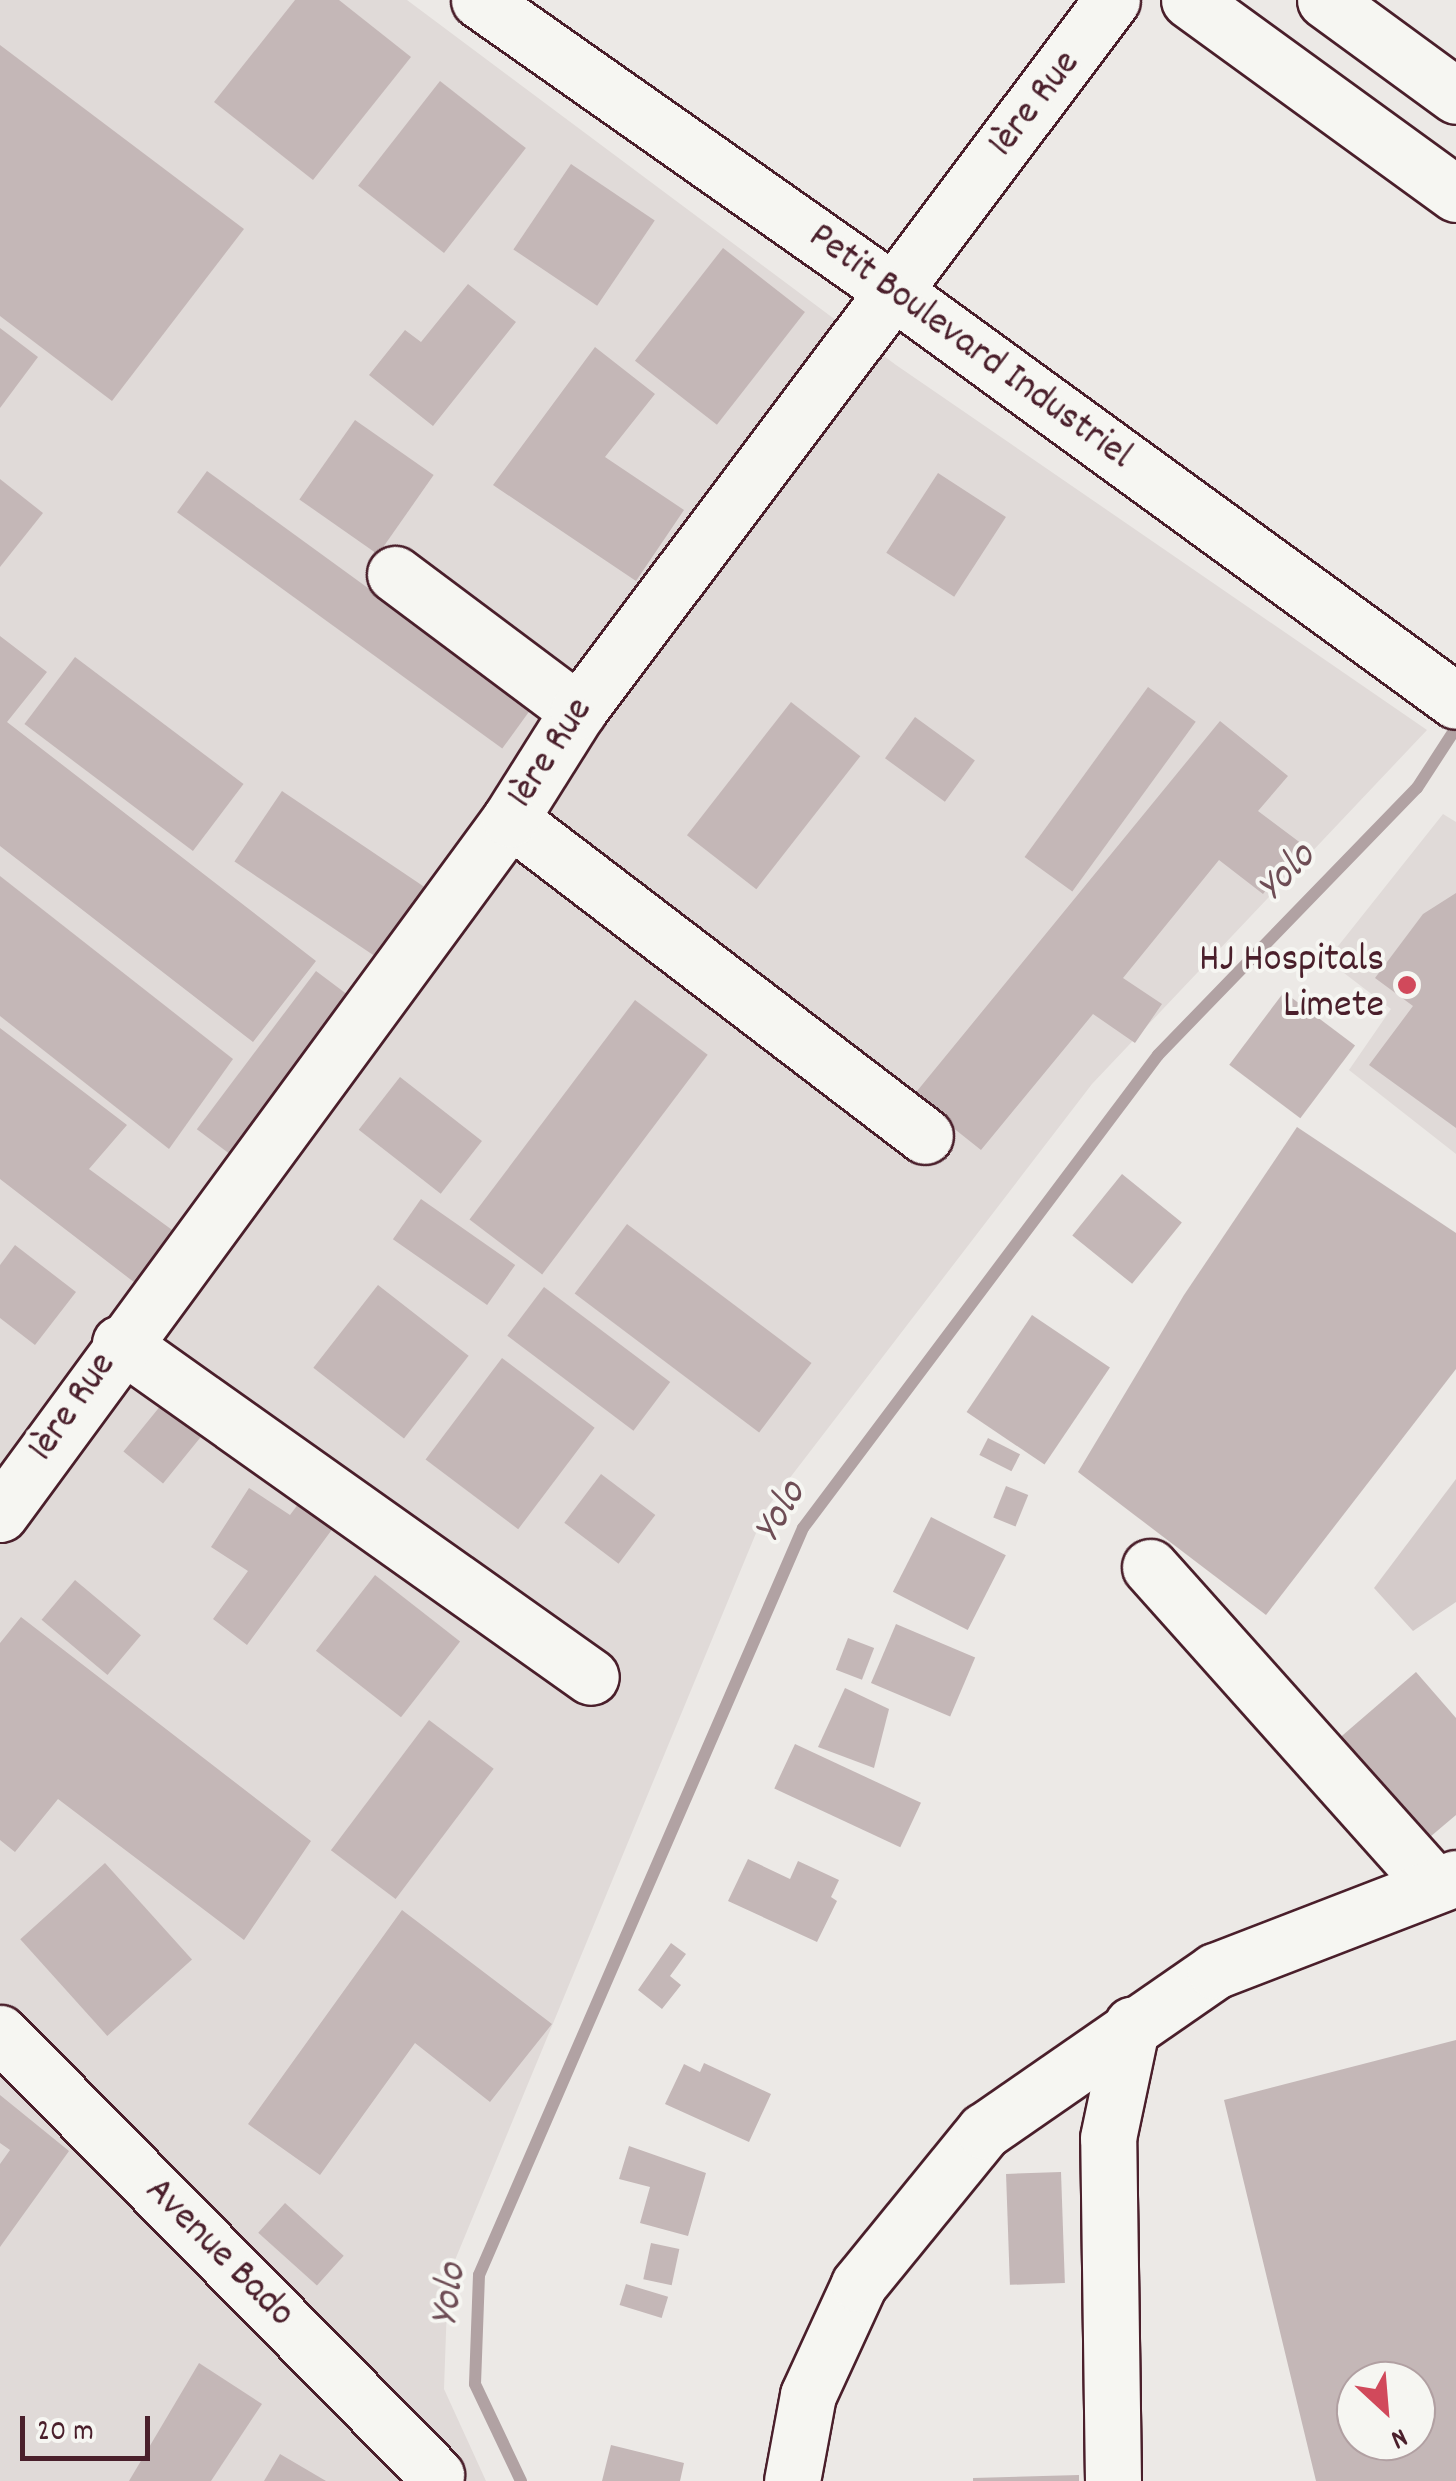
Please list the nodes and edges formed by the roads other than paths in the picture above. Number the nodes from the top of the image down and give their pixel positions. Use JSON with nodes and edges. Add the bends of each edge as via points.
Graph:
{"nodes":[{"id":1,"x":479,"y":0,"type":"edge"},
{"id":2,"x":1112,"y":0,"type":"edge"},
{"id":3,"x":1188,"y":0,"type":"edge"},
{"id":4,"x":1325,"y":0,"type":"edge"},
{"id":5,"x":1456,"y":96,"type":"edge"},
{"id":6,"x":1456,"y":194,"type":"edge"},
{"id":7,"x":892,"y":290,"type":"junction"},
{"id":8,"x":394,"y":574,"type":"dead end"},
{"id":9,"x":1438,"y":688,"type":"edge"},
{"id":10,"x":578,"y":711,"type":"junction"},
{"id":11,"x":510,"y":820,"type":"junction"},
{"id":12,"x":925,"y":1136,"type":"dead end"},
{"id":13,"x":120,"y":1343,"type":"junction"},
{"id":14,"x":0,"y":1514,"type":"edge"},
{"id":15,"x":1150,"y":1567,"type":"dead end"},
{"id":16,"x":591,"y":1676,"type":"dead end"},
{"id":17,"x":1445,"y":1880,"type":"edge"},
{"id":18,"x":1132,"y":2024,"type":"junction"},
{"id":19,"x":0,"y":2034,"type":"edge"},
{"id":20,"x":436,"y":2475,"type":"dead end"},
{"id":21,"x":792,"y":2481,"type":"edge"},
{"id":22,"x":1113,"y":2481,"type":"edge"}],
"edges":[{"from":1,"to":7,"type":"main road","name":"Petit Boulevard Industriel"},
{"from":2,"to":7,"type":"main road","name":"1ère Rue"},
{"from":3,"to":6,"type":"main road"},
{"from":4,"to":5,"type":"main road"},
{"from":7,"to":9,"type":"main road","name":"Petit Boulevard Industriel"},
{"from":7,"to":10,"type":"main road","name":"1ère Rue"},
{"from":8,"to":10,"type":"main road"},
{"from":10,"to":11,"type":"main road","name":"1ère Rue"},
{"from":11,"to":12,"type":"main road"},
{"from":11,"to":13,"type":"main road","name":"1ère Rue"},
{"from":13,"to":14,"type":"main road","name":"1ère Rue"},
{"from":13,"to":16,"type":"main road"},
{"from":15,"to":17,"type":"main road"},
{"from":17,"to":18,"type":"main road","via":[[1214,1971]]},
{"from":18,"to":21,"type":"main road","via":[[984,2132],[860,2284],[808,2395]]},
{"from":18,"to":22,"type":"main road","via":[[1108,2138]]},
{"from":19,"to":20,"type":"main road","name":"Avenue Bado"}]}
